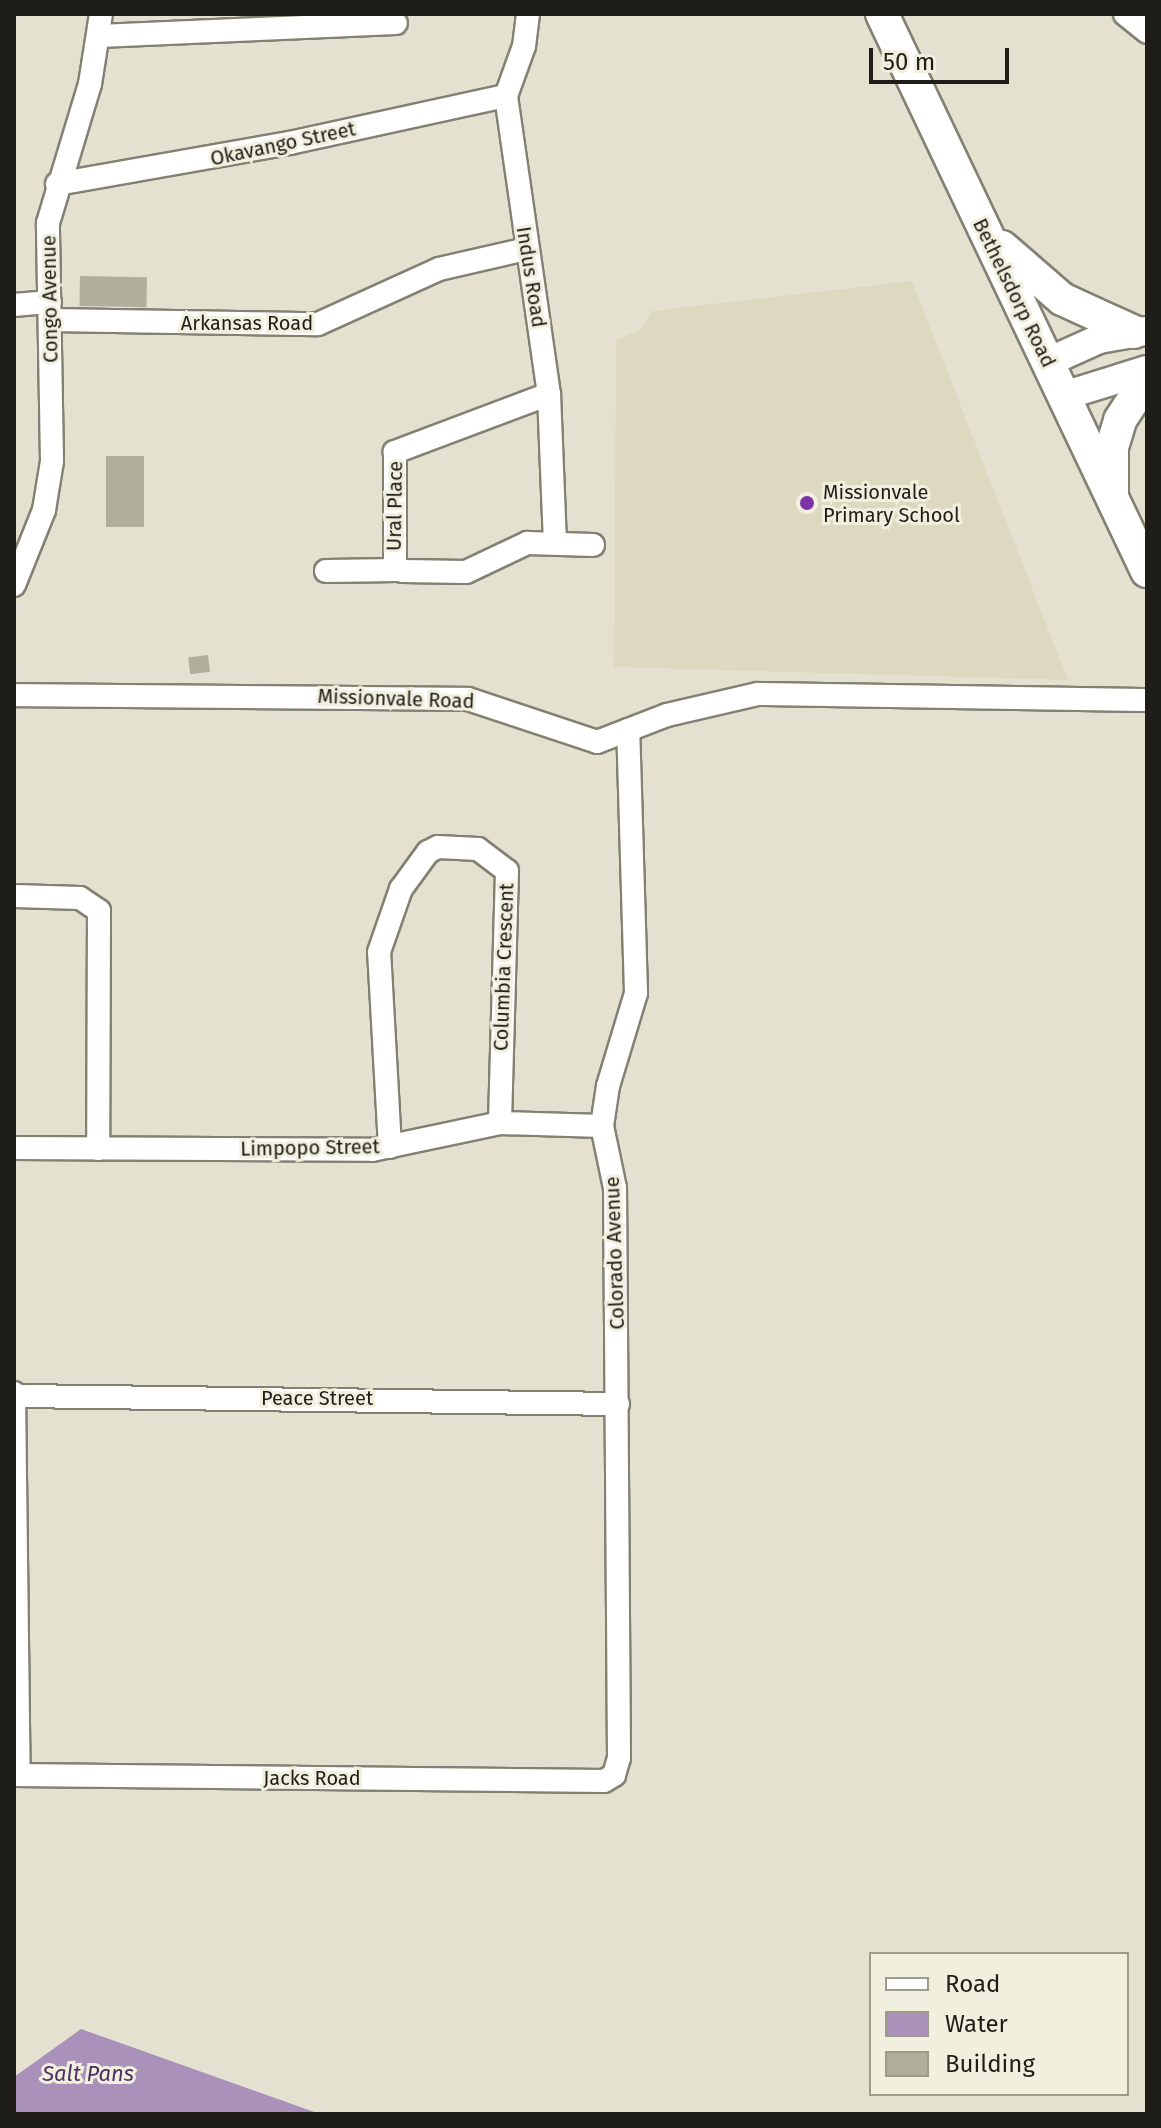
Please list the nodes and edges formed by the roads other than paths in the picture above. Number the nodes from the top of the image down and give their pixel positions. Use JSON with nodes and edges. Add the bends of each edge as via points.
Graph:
{"nodes":[{"id":1,"x":528,"y":14,"type":"edge"},
{"id":2,"x":882,"y":14,"type":"edge"},
{"id":3,"x":1125,"y":14,"type":"edge"},
{"id":4,"x":396,"y":23,"type":"dead end"},
{"id":5,"x":100,"y":25,"type":"edge"},
{"id":6,"x":1147,"y":32,"type":"edge"},
{"id":7,"x":506,"y":96,"type":"junction"},
{"id":8,"x":57,"y":184,"type":"junction"},
{"id":9,"x":979,"y":220,"type":"junction"},
{"id":10,"x":526,"y":249,"type":"junction"},
{"id":11,"x":14,"y":305,"type":"edge"},
{"id":12,"x":50,"y":311,"type":"junction"},
{"id":13,"x":1141,"y":332,"type":"edge"},
{"id":14,"x":1048,"y":362,"type":"junction"},
{"id":15,"x":1147,"y":370,"type":"edge"},
{"id":16,"x":1147,"y":379,"type":"edge"},
{"id":17,"x":549,"y":394,"type":"junction"},
{"id":18,"x":1063,"y":396,"type":"junction"},
{"id":19,"x":1113,"y":500,"type":"junction"},
{"id":20,"x":555,"y":543,"type":"junction"},
{"id":21,"x":593,"y":545,"type":"dead end"},
{"id":22,"x":398,"y":570,"type":"junction"},
{"id":23,"x":326,"y":571,"type":"dead end"},
{"id":24,"x":1147,"y":571,"type":"edge"},
{"id":25,"x":14,"y":585,"type":"edge"},
{"id":26,"x":14,"y":695,"type":"edge"},
{"id":27,"x":1147,"y":700,"type":"edge"},
{"id":28,"x":628,"y":730,"type":"junction"},
{"id":29,"x":14,"y":896,"type":"edge"},
{"id":30,"x":500,"y":1123,"type":"junction"},
{"id":31,"x":602,"y":1126,"type":"junction"},
{"id":32,"x":390,"y":1147,"type":"junction"},
{"id":33,"x":14,"y":1148,"type":"edge"},
{"id":34,"x":98,"y":1149,"type":"junction"},
{"id":35,"x":15,"y":1394,"type":"edge"},
{"id":36,"x":618,"y":1404,"type":"junction"},
{"id":37,"x":17,"y":1775,"type":"edge"},
{"id":38,"x":610,"y":1779,"type":"joint"}],
"edges":[{"from":1,"to":7,"type":"street","name":"Indus Road","via":[[524,46]]},
{"from":2,"to":9,"type":"main road","name":"Bethelsdorp Road"},
{"from":3,"to":6,"type":"street"},
{"from":4,"to":5,"type":"street"},
{"from":5,"to":8,"type":"street","name":"Congo Avenue","via":[[87,96]]},
{"from":7,"to":8,"type":"street","name":"Okavango Street","via":[[275,146]]},
{"from":7,"to":10,"type":"street","name":"Indus Road"},
{"from":8,"to":12,"type":"street","name":"Congo Avenue","via":[[48,223]]},
{"from":9,"to":13,"type":"main road","via":[[1035,280],[1062,299]]},
{"from":9,"to":14,"type":"main road","name":"Bethelsdorp Road"},
{"from":10,"to":12,"type":"street","name":"Arkansas Road","via":[[439,269],[318,324]]},
{"from":10,"to":17,"type":"street","name":"Indus Road"},
{"from":11,"to":12,"type":"street","name":"Arkansas Road"},
{"from":12,"to":25,"type":"street","name":"Congo Avenue","via":[[49,486]]},
{"from":13,"to":14,"type":"street","via":[[1099,339]]},
{"from":14,"to":18,"type":"main road","name":"Bethelsdorp Road"},
{"from":15,"to":18,"type":"street"},
{"from":16,"to":19,"type":"main road","via":[[1120,420],[1112,447]]},
{"from":17,"to":20,"type":"street","name":"Indus Road"},
{"from":17,"to":22,"type":"street","name":"Ural Place","via":[[395,452]]},
{"from":18,"to":19,"type":"main road","name":"Bethelsdorp Road"},
{"from":19,"to":24,"type":"main road","name":"Bethelsdorp Road"},
{"from":20,"to":21,"type":"street","name":"Ural Place"},
{"from":20,"to":22,"type":"street","name":"Ural Place","via":[[527,543],[466,572]]},
{"from":22,"to":23,"type":"street"},
{"from":26,"to":28,"type":"street","name":"Missionvale Road","via":[[468,699],[597,742]]},
{"from":27,"to":28,"type":"street","name":"Missionvale Road","via":[[758,694],[710,702]]},
{"from":28,"to":31,"type":"street","name":"Colorado Avenue","via":[[636,993],[608,1086]]},
{"from":29,"to":34,"type":"street","via":[[80,898],[99,911]]},
{"from":30,"to":31,"type":"street","name":"Limpopo Street"},
{"from":30,"to":32,"type":"street","name":"Limpopo Street"},
{"from":30,"to":32,"type":"street","name":"Columbia Crescent","via":[[507,871],[478,849],[438,847],[428,852],[401,889],[379,952]]},
{"from":31,"to":36,"type":"street","name":"Colorado Avenue","via":[[615,1188]]},
{"from":32,"to":34,"type":"street","name":"Limpopo Street"},
{"from":33,"to":34,"type":"street","name":"Limpopo Street"},
{"from":35,"to":36,"type":"street","name":"Peace Street"},
{"from":35,"to":37,"type":"street"},
{"from":36,"to":38,"type":"street","name":"Colorado Avenue","via":[[619,1758]]},
{"from":37,"to":38,"type":"street","name":"Jacks Road"}]}
